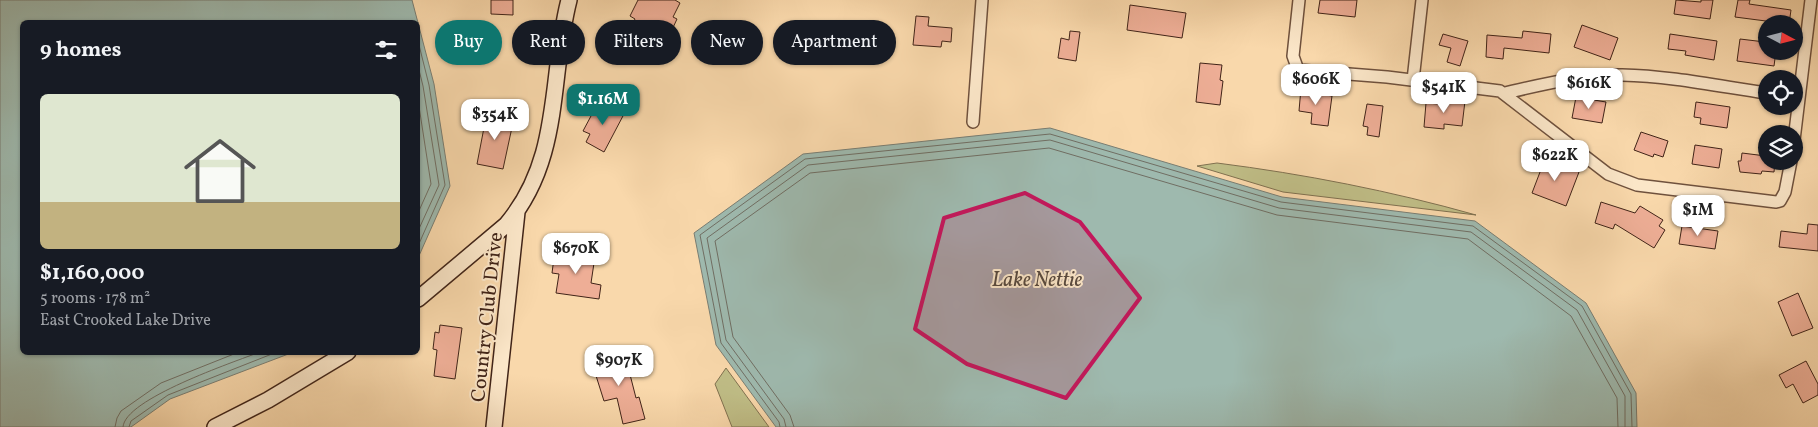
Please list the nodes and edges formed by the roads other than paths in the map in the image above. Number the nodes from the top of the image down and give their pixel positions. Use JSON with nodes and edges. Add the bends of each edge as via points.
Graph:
{"nodes":[{"id":1,"x":569,"y":0,"type":"edge"},
{"id":2,"x":982,"y":0,"type":"edge"},
{"id":3,"x":1300,"y":0,"type":"edge"},
{"id":4,"x":1422,"y":0,"type":"edge"},
{"id":5,"x":1811,"y":0,"type":"edge"},
{"id":6,"x":1800,"y":70,"type":"edge"},
{"id":7,"x":1414,"y":80,"type":"junction"},
{"id":8,"x":1758,"y":92,"type":"edge"},
{"id":9,"x":1505,"y":93,"type":"junction"},
{"id":10,"x":973,"y":122,"type":"dead end"},
{"id":11,"x":1789,"y":170,"type":"edge"},
{"id":12,"x":517,"y":212,"type":"junction"},
{"id":13,"x":420,"y":297,"type":"edge"},
{"id":14,"x":343,"y":355,"type":"edge"},
{"id":15,"x":215,"y":427,"type":"edge"},
{"id":16,"x":494,"y":427,"type":"edge"}],
"edges":[{"from":1,"to":12,"type":"street","via":[[546,148]]},
{"from":2,"to":10,"type":"street"},
{"from":3,"to":7,"type":"street","via":[[1293,56],[1298,70]]},
{"from":4,"to":7,"type":"street"},
{"from":5,"to":6,"type":"street"},
{"from":7,"to":9,"type":"street"},
{"from":8,"to":9,"type":"street","via":[[1674,79],[1620,75]]},
{"from":9,"to":11,"type":"street","via":[[1608,174],[1637,186],[1776,202],[1785,192]]},
{"from":12,"to":13,"type":"street","via":[[494,236]]},
{"from":12,"to":16,"type":"street","name":"Country Club Drive"},
{"from":14,"to":15,"type":"street"}]}
